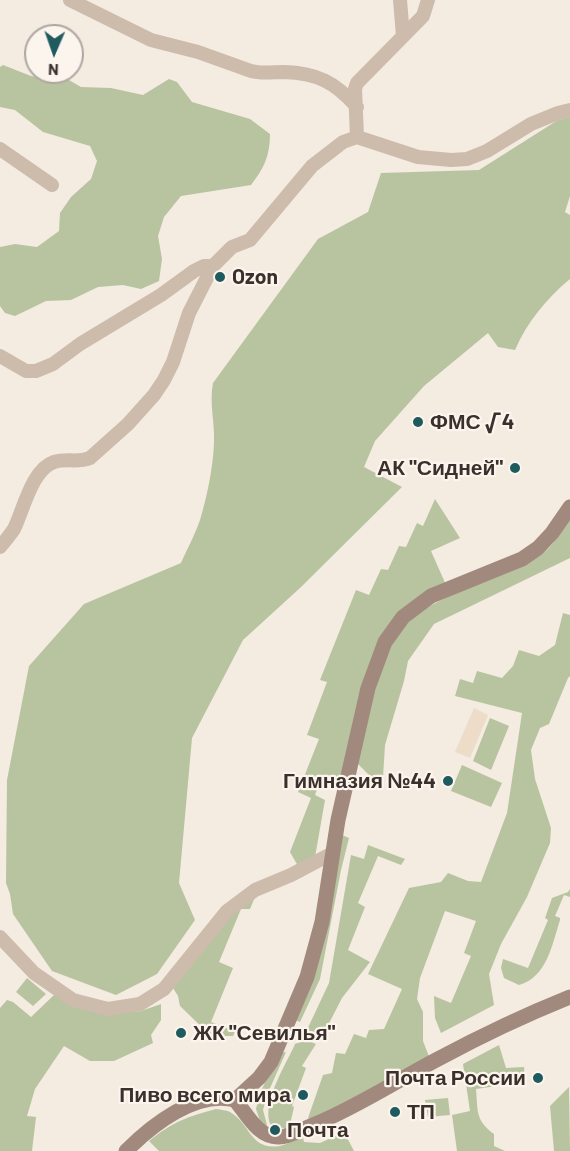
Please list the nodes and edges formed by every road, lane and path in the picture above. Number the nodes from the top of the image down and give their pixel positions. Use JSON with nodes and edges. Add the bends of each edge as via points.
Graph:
{"nodes":[{"id":1,"x":70,"y":0,"type":"edge"},
{"id":2,"x":400,"y":0,"type":"edge"},
{"id":3,"x":428,"y":0,"type":"edge"},
{"id":4,"x":403,"y":36,"type":"junction"},
{"id":5,"x":357,"y":107,"type":"junction"},
{"id":6,"x":570,"y":110,"type":"edge"},
{"id":7,"x":357,"y":136,"type":"junction"},
{"id":8,"x":0,"y":149,"type":"edge"},
{"id":9,"x":52,"y":185,"type":"dead end"},
{"id":10,"x":213,"y":266,"type":"junction"},
{"id":11,"x":0,"y":356,"type":"edge"},
{"id":12,"x":570,"y":507,"type":"edge"},
{"id":13,"x":0,"y":547,"type":"edge"},
{"id":14,"x":331,"y":854,"type":"junction"},
{"id":15,"x":0,"y":937,"type":"edge"},
{"id":16,"x":570,"y":997,"type":"edge"},
{"id":17,"x":235,"y":1100,"type":"junction"},
{"id":18,"x":126,"y":1151,"type":"edge"}],
"edges":[{"from":1,"to":5,"type":"street","via":[[151,40],[259,73],[305,74],[326,79]]},
{"from":2,"to":4,"type":"street"},
{"from":3,"to":4,"type":"street","via":[[423,16]]},
{"from":4,"to":5,"type":"street","via":[[357,83]]},
{"from":5,"to":7,"type":"street"},
{"from":6,"to":7,"type":"street","via":[[531,124],[466,159],[418,157]]},
{"from":7,"to":10,"type":"street","via":[[312,166],[250,240],[232,247]]},
{"from":8,"to":9,"type":"street"},
{"from":10,"to":11,"type":"street","via":[[194,271],[162,295],[36,371],[26,371]]},
{"from":10,"to":13,"type":"street","via":[[189,313],[173,362],[154,395],[90,458],[54,462],[44,469],[28,493],[14,529]]},
{"from":12,"to":14,"type":"street","via":[[538,548],[522,559],[431,596],[403,617],[385,642],[368,688]]},
{"from":14,"to":15,"type":"street","via":[[255,890],[227,911],[164,989],[140,1004],[108,1009],[73,1000],[34,973]]},
{"from":14,"to":17,"type":"street","via":[[322,922],[307,977],[271,1062]]},
{"from":16,"to":17,"type":"street","via":[[496,1029],[349,1110],[292,1134],[266,1135]]},
{"from":17,"to":18,"type":"street","via":[[214,1097],[183,1109],[164,1118]]}]}
